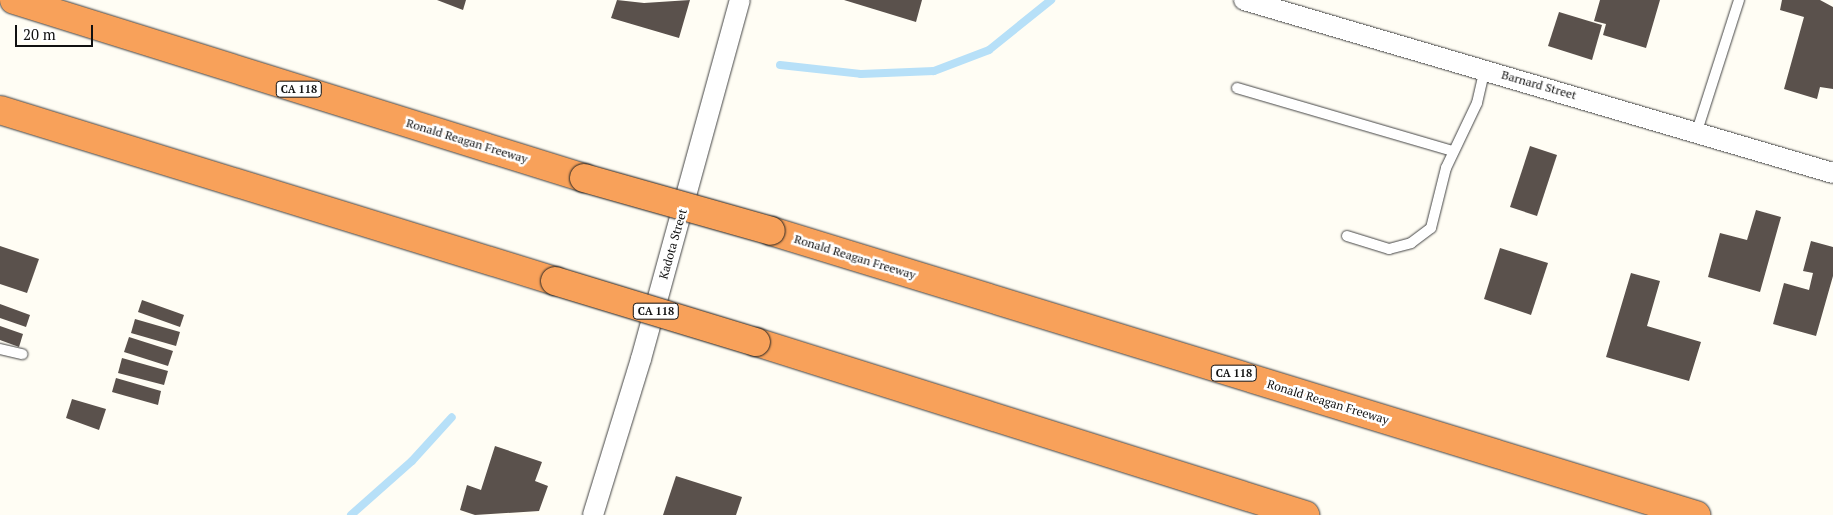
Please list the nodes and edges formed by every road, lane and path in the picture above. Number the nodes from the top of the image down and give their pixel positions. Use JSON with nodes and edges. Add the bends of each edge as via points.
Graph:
{"nodes":[{"id":1,"x":14,"y":0,"type":"edge"},
{"id":2,"x":740,"y":0,"type":"edge"},
{"id":3,"x":1244,"y":0,"type":"edge"},
{"id":4,"x":1739,"y":0,"type":"edge"},
{"id":5,"x":1485,"y":69,"type":"junction"},
{"id":6,"x":1237,"y":88,"type":"dead end"},
{"id":7,"x":0,"y":110,"type":"edge"},
{"id":8,"x":1697,"y":131,"type":"junction"},
{"id":9,"x":1453,"y":151,"type":"junction"},
{"id":10,"x":1833,"y":173,"type":"edge"},
{"id":11,"x":1347,"y":236,"type":"dead end"},
{"id":12,"x":0,"y":348,"type":"edge"},
{"id":13,"x":22,"y":354,"type":"dead end"},
{"id":14,"x":592,"y":515,"type":"edge"},
{"id":15,"x":1305,"y":515,"type":"edge"},
{"id":16,"x":1696,"y":515,"type":"edge"}],
"edges":[{"from":1,"to":16,"type":"highway","name":"Ronald Reagan Freeway","number":"CA 118","bridge":true,"via":[[584,178],[771,231]]},
{"from":2,"to":14,"type":"street","name":"Kadota Street","via":[[641,359]]},
{"from":3,"to":5,"type":"street","name":"Barnard Street"},
{"from":4,"to":8,"type":"lane"},
{"from":5,"to":8,"type":"street","name":"Barnard Street"},
{"from":5,"to":9,"type":"lane","via":[[1477,103]]},
{"from":6,"to":9,"type":"lane"},
{"from":7,"to":15,"type":"highway","number":"CA 118","bridge":true,"via":[[756,342]]},
{"from":8,"to":10,"type":"street","name":"Barnard Street"},
{"from":9,"to":11,"type":"lane","via":[[1431,228],[1411,243],[1389,249]]},
{"from":12,"to":13,"type":"lane"}]}
